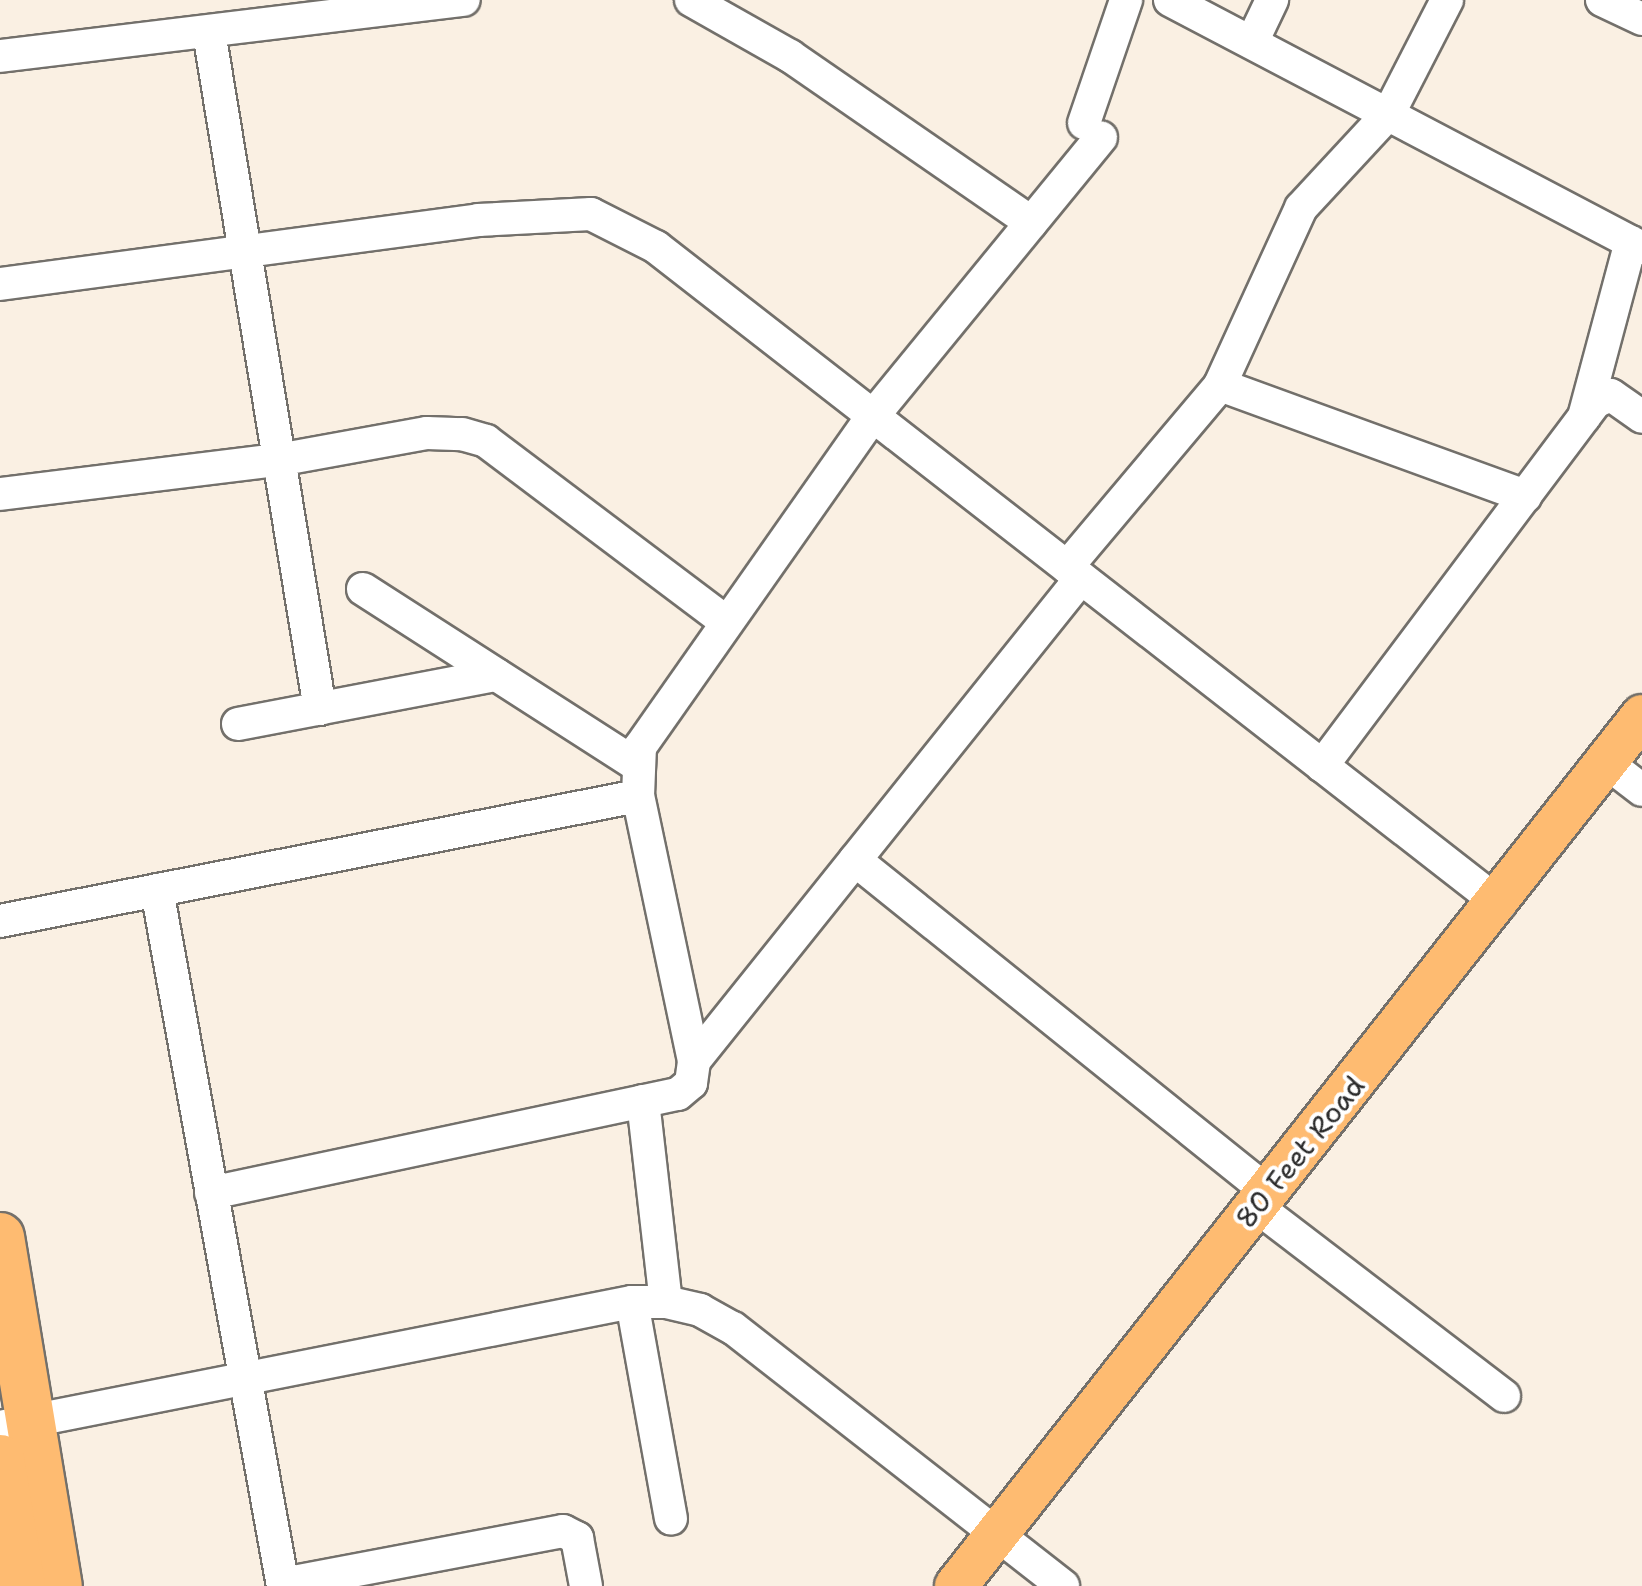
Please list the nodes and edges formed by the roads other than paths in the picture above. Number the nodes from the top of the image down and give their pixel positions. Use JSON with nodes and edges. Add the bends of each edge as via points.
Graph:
{"nodes":[{"id":1,"x":464,"y":0,"type":"edge"},
{"id":2,"x":691,"y":0,"type":"edge"},
{"id":3,"x":1126,"y":0,"type":"edge"},
{"id":4,"x":1170,"y":0,"type":"edge"},
{"id":5,"x":1272,"y":0,"type":"edge"},
{"id":6,"x":1447,"y":0,"type":"edge"},
{"id":7,"x":1602,"y":0,"type":"edge"},
{"id":8,"x":1642,"y":20,"type":"edge"},
{"id":9,"x":209,"y":32,"type":"junction"},
{"id":10,"x":1252,"y":42,"type":"junction"},
{"id":11,"x":0,"y":56,"type":"edge"},
{"id":12,"x":1389,"y":113,"type":"junction"},
{"id":13,"x":1032,"y":222,"type":"junction"},
{"id":14,"x":1637,"y":245,"type":"edge"},
{"id":15,"x":243,"y":252,"type":"junction"},
{"id":16,"x":0,"y":284,"type":"edge"},
{"id":17,"x":1220,"y":385,"type":"junction"},
{"id":18,"x":873,"y":416,"type":"junction"},
{"id":19,"x":1642,"y":417,"type":"edge"},
{"id":20,"x":1583,"y":419,"type":"junction"},
{"id":21,"x":278,"y":460,"type":"junction"},
{"id":22,"x":0,"y":494,"type":"edge"},
{"id":23,"x":1525,"y":496,"type":"junction"},
{"id":24,"x":1074,"y":573,"type":"junction"},
{"id":25,"x":363,"y":589,"type":"dead end"},
{"id":26,"x":725,"y":621,"type":"junction"},
{"id":27,"x":496,"y":674,"type":"junction"},
{"id":28,"x":320,"y":708,"type":"junction"},
{"id":29,"x":1642,"y":716,"type":"edge"},
{"id":30,"x":238,"y":724,"type":"dead end"},
{"id":31,"x":1607,"y":763,"type":"junction"},
{"id":32,"x":1322,"y":766,"type":"junction"},
{"id":33,"x":639,"y":781,"type":"junction"},
{"id":34,"x":1642,"y":790,"type":"edge"},
{"id":35,"x":855,"y":860,"type":"junction"},
{"id":36,"x":157,"y":890,"type":"junction"},
{"id":37,"x":1500,"y":904,"type":"junction"},
{"id":38,"x":0,"y":920,"type":"edge"},
{"id":39,"x":694,"y":1061,"type":"junction"},
{"id":40,"x":643,"y":1101,"type":"junction"},
{"id":41,"x":211,"y":1194,"type":"junction"},
{"id":42,"x":1262,"y":1200,"type":"junction"},
{"id":43,"x":0,"y":1237,"type":"edge"},
{"id":44,"x":632,"y":1302,"type":"junction"},
{"id":45,"x":666,"y":1302,"type":"junction"},
{"id":46,"x":244,"y":1379,"type":"junction"},
{"id":47,"x":1504,"y":1396,"type":"dead end"},
{"id":48,"x":15,"y":1424,"type":"edge"},
{"id":49,"x":0,"y":1459,"type":"edge"},
{"id":50,"x":671,"y":1519,"type":"dead end"},
{"id":51,"x":996,"y":1532,"type":"junction"},
{"id":52,"x":283,"y":1585,"type":"edge"},
{"id":53,"x":21,"y":1586,"type":"edge"},
{"id":54,"x":58,"y":1586,"type":"edge"},
{"id":55,"x":586,"y":1586,"type":"edge"},
{"id":56,"x":956,"y":1586,"type":"edge"},
{"id":57,"x":1062,"y":1586,"type":"edge"}],
"edges":[{"from":1,"to":9,"type":"street"},
{"from":2,"to":13,"type":"street","via":[[790,56]]},
{"from":3,"to":13,"type":"street","via":[[1093,130]]},
{"from":4,"to":10,"type":"street"},
{"from":5,"to":10,"type":"street"},
{"from":6,"to":12,"type":"street"},
{"from":7,"to":8,"type":"street"},
{"from":9,"to":11,"type":"street"},
{"from":9,"to":15,"type":"street"},
{"from":10,"to":12,"type":"street"},
{"from":12,"to":14,"type":"street"},
{"from":12,"to":17,"type":"street","via":[[1301,208]]},
{"from":13,"to":18,"type":"street"},
{"from":14,"to":20,"type":"street"},
{"from":15,"to":16,"type":"street"},
{"from":15,"to":18,"type":"street","via":[[478,220],[591,214],[656,248]]},
{"from":15,"to":21,"type":"street"},
{"from":17,"to":23,"type":"street"},
{"from":17,"to":24,"type":"street"},
{"from":18,"to":24,"type":"street"},
{"from":18,"to":26,"type":"street"},
{"from":19,"to":20,"type":"street","via":[[1611,395]]},
{"from":20,"to":23,"type":"street"},
{"from":21,"to":22,"type":"street"},
{"from":21,"to":26,"type":"street","via":[[427,434],[486,442]]},
{"from":21,"to":28,"type":"street"},
{"from":23,"to":32,"type":"street"},
{"from":24,"to":32,"type":"street"},
{"from":24,"to":35,"type":"street"},
{"from":25,"to":27,"type":"street"},
{"from":26,"to":33,"type":"street","via":[[653,720]]},
{"from":27,"to":28,"type":"street"},
{"from":27,"to":33,"type":"street"},
{"from":28,"to":30,"type":"street"},
{"from":29,"to":31,"type":"main road","name":"80 Feet Road"},
{"from":31,"to":34,"type":"street"},
{"from":31,"to":37,"type":"main road","name":"80 Feet Road"},
{"from":32,"to":37,"type":"street"},
{"from":33,"to":36,"type":"street"},
{"from":33,"to":39,"type":"street"},
{"from":35,"to":39,"type":"street"},
{"from":35,"to":42,"type":"street"},
{"from":36,"to":38,"type":"street"},
{"from":36,"to":41,"type":"street"},
{"from":37,"to":42,"type":"main road","name":"80 Feet Road"},
{"from":39,"to":40,"type":"street","via":[[691,1083],[678,1094]]},
{"from":40,"to":41,"type":"street"},
{"from":40,"to":45,"type":"street"},
{"from":41,"to":46,"type":"street"},
{"from":42,"to":47,"type":"street"},
{"from":42,"to":51,"type":"main road","name":"80 Feet Road"},
{"from":43,"to":48,"type":"highway"},
{"from":44,"to":45,"type":"street"},
{"from":44,"to":46,"type":"street"},
{"from":44,"to":50,"type":"street"},
{"from":45,"to":51,"type":"street","via":[[733,1328]]},
{"from":46,"to":48,"type":"street"},
{"from":46,"to":52,"type":"street"},
{"from":48,"to":54,"type":"highway"},
{"from":49,"to":53,"type":"highway"},
{"from":51,"to":56,"type":"main road","name":"80 Feet Road"},
{"from":51,"to":57,"type":"street"},
{"from":52,"to":55,"type":"street","via":[[563,1531],[577,1538]]}]}
